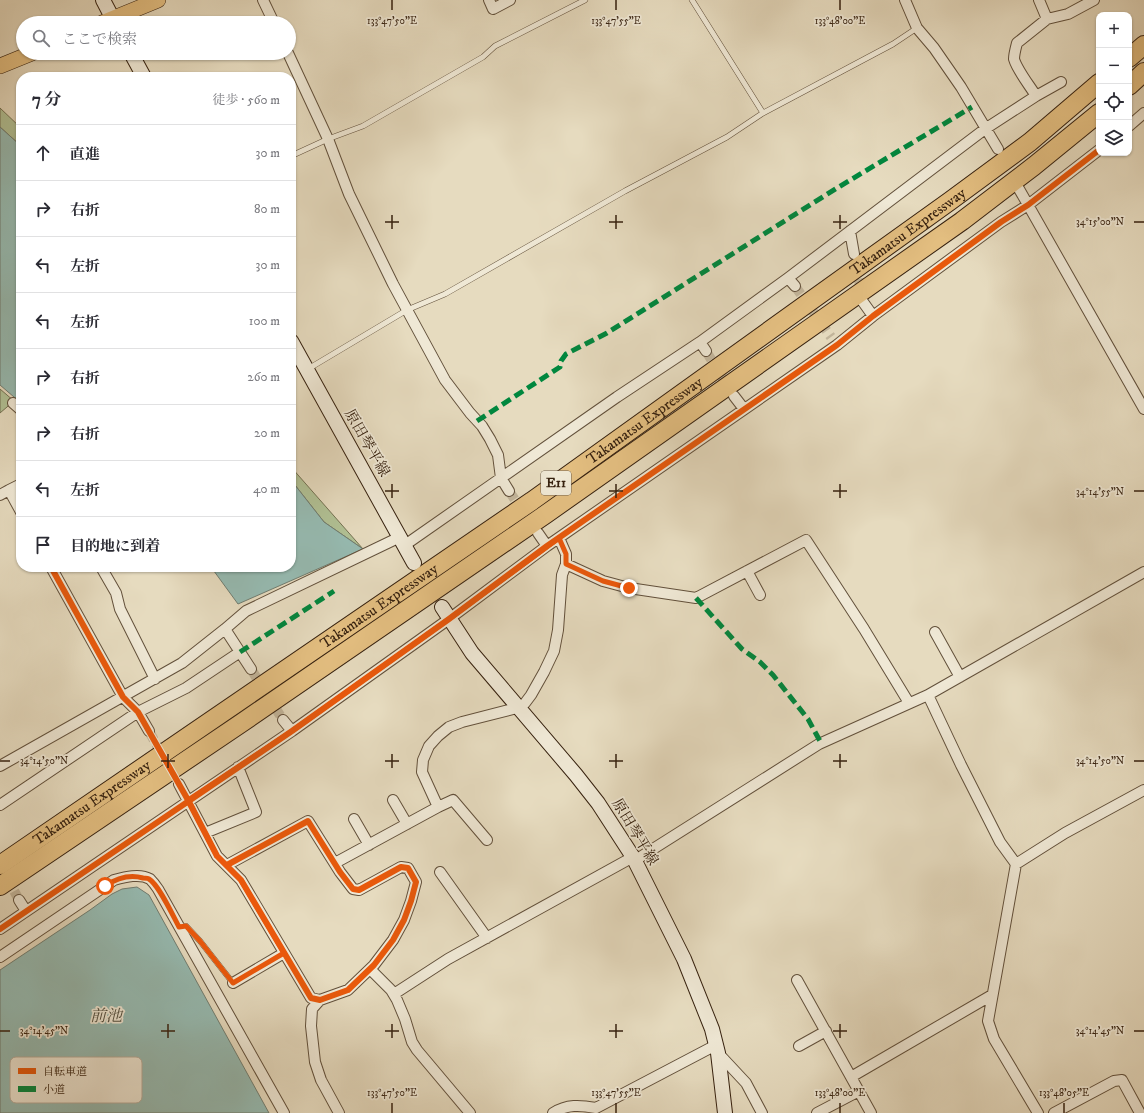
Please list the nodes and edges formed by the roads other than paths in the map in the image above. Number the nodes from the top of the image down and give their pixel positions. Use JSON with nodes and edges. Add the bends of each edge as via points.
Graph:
{"nodes":[{"id":1,"x":103,"y":0,"type":"edge"},
{"id":2,"x":158,"y":0,"type":"edge"},
{"id":3,"x":263,"y":0,"type":"edge"},
{"id":4,"x":489,"y":0,"type":"edge"},
{"id":5,"x":510,"y":0,"type":"edge"},
{"id":6,"x":585,"y":0,"type":"edge"},
{"id":7,"x":692,"y":0,"type":"edge"},
{"id":8,"x":905,"y":0,"type":"edge"},
{"id":9,"x":1039,"y":0,"type":"edge"},
{"id":10,"x":1094,"y":0,"type":"edge"},
{"id":11,"x":108,"y":16,"type":"edge"},
{"id":12,"x":123,"y":16,"type":"edge"},
{"id":13,"x":271,"y":16,"type":"edge"},
{"id":14,"x":1047,"y":19,"type":"junction"},
{"id":15,"x":917,"y":28,"type":"junction"},
{"id":16,"x":1144,"y":45,"type":"edge"},
{"id":17,"x":1132,"y":55,"type":"edge"},
{"id":18,"x":16,"y":60,"type":"edge"},
{"id":19,"x":135,"y":60,"type":"edge"},
{"id":20,"x":291,"y":60,"type":"edge"},
{"id":21,"x":0,"y":66,"type":"edge"},
{"id":22,"x":141,"y":72,"type":"edge"},
{"id":23,"x":1144,"y":72,"type":"edge"},
{"id":24,"x":1061,"y":82,"type":"dead end"},
{"id":25,"x":1098,"y":84,"type":"edge"},
{"id":26,"x":1131,"y":84,"type":"edge"},
{"id":27,"x":1036,"y":96,"type":"junction"},
{"id":28,"x":763,"y":113,"type":"junction"},
{"id":29,"x":1144,"y":113,"type":"edge"},
{"id":30,"x":1096,"y":115,"type":"edge"},
{"id":31,"x":1132,"y":123,"type":"edge"},
{"id":32,"x":985,"y":129,"type":"junction"},
{"id":33,"x":328,"y":139,"type":"junction"},
{"id":34,"x":998,"y":149,"type":"dead end"},
{"id":35,"x":1096,"y":152,"type":"edge"},
{"id":36,"x":296,"y":154,"type":"edge"},
{"id":37,"x":1019,"y":189,"type":"dead end"},
{"id":38,"x":1028,"y":205,"type":"junction"},
{"id":39,"x":850,"y":231,"type":"junction"},
{"id":40,"x":854,"y":254,"type":"tunnel mouth"},
{"id":41,"x":788,"y":278,"type":"junction"},
{"id":42,"x":795,"y":286,"type":"tunnel mouth"},
{"id":43,"x":863,"y":302,"type":"tunnel mouth"},
{"id":44,"x":407,"y":310,"type":"junction"},
{"id":45,"x":873,"y":316,"type":"junction"},
{"id":46,"x":700,"y":342,"type":"junction"},
{"id":47,"x":296,"y":350,"type":"edge"},
{"id":48,"x":706,"y":351,"type":"tunnel mouth"},
{"id":49,"x":307,"y":370,"type":"junction"},
{"id":50,"x":734,"y":396,"type":"tunnel mouth"},
{"id":51,"x":13,"y":403,"type":"dead end"},
{"id":52,"x":16,"y":406,"type":"edge"},
{"id":53,"x":744,"y":409,"type":"junction"},
{"id":54,"x":1144,"y":409,"type":"edge"},
{"id":55,"x":501,"y":478,"type":"junction"},
{"id":56,"x":16,"y":486,"type":"edge"},
{"id":57,"x":9,"y":490,"type":"junction"},
{"id":58,"x":509,"y":491,"type":"tunnel mouth"},
{"id":59,"x":0,"y":495,"type":"edge"},
{"id":60,"x":16,"y":503,"type":"edge"},
{"id":61,"x":538,"y":533,"type":"dead end"},
{"id":62,"x":559,"y":538,"type":"junction"},
{"id":63,"x":403,"y":541,"type":"junction"},
{"id":64,"x":547,"y":546,"type":"junction"},
{"id":65,"x":414,"y":563,"type":"dead end"},
{"id":66,"x":566,"y":564,"type":"junction"},
{"id":67,"x":54,"y":572,"type":"edge"},
{"id":68,"x":104,"y":572,"type":"edge"},
{"id":69,"x":747,"y":572,"type":"junction"},
{"id":70,"x":1144,"y":572,"type":"edge"},
{"id":71,"x":760,"y":595,"type":"dead end"},
{"id":72,"x":446,"y":613,"type":"junction"},
{"id":73,"x":225,"y":629,"type":"junction"},
{"id":74,"x":935,"y":632,"type":"dead end"},
{"id":75,"x":240,"y":652,"type":"junction"},
{"id":76,"x":251,"y":669,"type":"tunnel mouth"},
{"id":77,"x":960,"y":676,"type":"junction"},
{"id":78,"x":155,"y":679,"type":"junction"},
{"id":79,"x":928,"y":695,"type":"junction"},
{"id":80,"x":122,"y":696,"type":"junction"},
{"id":81,"x":908,"y":703,"type":"junction"},
{"id":82,"x":518,"y":708,"type":"junction"},
{"id":83,"x":138,"y":712,"type":"junction"},
{"id":84,"x":283,"y":720,"type":"tunnel mouth"},
{"id":85,"x":149,"y":731,"type":"tunnel mouth"},
{"id":86,"x":292,"y":731,"type":"junction"},
{"id":87,"x":0,"y":766,"type":"edge"},
{"id":88,"x":238,"y":767,"type":"junction"},
{"id":89,"x":179,"y":784,"type":"tunnel mouth"},
{"id":90,"x":1144,"y":790,"type":"edge"},
{"id":91,"x":188,"y":800,"type":"junction"},
{"id":92,"x":393,"y":800,"type":"dead end"},
{"id":93,"x":0,"y":806,"type":"edge"},
{"id":94,"x":438,"y":807,"type":"junction"},
{"id":95,"x":354,"y":819,"type":"dead end"},
{"id":96,"x":407,"y":824,"type":"junction"},
{"id":97,"x":205,"y":833,"type":"junction"},
{"id":98,"x":487,"y":840,"type":"dead end"},
{"id":99,"x":368,"y":845,"type":"junction"},
{"id":100,"x":634,"y":859,"type":"junction"},
{"id":101,"x":335,"y":864,"type":"junction"},
{"id":102,"x":1016,"y":864,"type":"junction"},
{"id":103,"x":0,"y":865,"type":"edge"},
{"id":104,"x":227,"y":865,"type":"junction"},
{"id":105,"x":440,"y":872,"type":"dead end"},
{"id":106,"x":0,"y":886,"type":"edge"},
{"id":107,"x":19,"y":900,"type":"tunnel mouth"},
{"id":108,"x":26,"y":911,"type":"junction"},
{"id":109,"x":179,"y":927,"type":"junction"},
{"id":110,"x":0,"y":929,"type":"edge"},
{"id":111,"x":486,"y":938,"type":"junction"},
{"id":112,"x":284,"y":953,"type":"junction"},
{"id":113,"x":0,"y":957,"type":"edge"},
{"id":114,"x":370,"y":969,"type":"junction"},
{"id":115,"x":797,"y":980,"type":"dead end"},
{"id":116,"x":233,"y":983,"type":"joint"},
{"id":117,"x":394,"y":994,"type":"junction"},
{"id":118,"x":992,"y":995,"type":"junction"},
{"id":119,"x":320,"y":1000,"type":"junction"},
{"id":120,"x":826,"y":1031,"type":"junction"},
{"id":121,"x":799,"y":1046,"type":"dead end"},
{"id":122,"x":717,"y":1049,"type":"junction"},
{"id":123,"x":851,"y":1077,"type":"junction"},
{"id":124,"x":859,"y":1091,"type":"junction"},
{"id":125,"x":284,"y":1113,"type":"edge"},
{"id":126,"x":339,"y":1113,"type":"edge"},
{"id":127,"x":470,"y":1113,"type":"edge"},
{"id":128,"x":552,"y":1113,"type":"edge"},
{"id":129,"x":725,"y":1113,"type":"edge"},
{"id":130,"x":762,"y":1113,"type":"edge"},
{"id":131,"x":817,"y":1113,"type":"edge"},
{"id":132,"x":871,"y":1113,"type":"edge"},
{"id":133,"x":1038,"y":1113,"type":"edge"},
{"id":134,"x":1054,"y":1113,"type":"edge"},
{"id":135,"x":1140,"y":1113,"type":"edge"}],
"edges":[{"from":1,"to":11,"type":"main road"},
{"from":2,"to":12,"type":"main road"},
{"from":3,"to":13,"type":"street"},
{"from":4,"to":5,"type":"street","via":[[493,9]]},
{"from":6,"to":33,"type":"lane","via":[[495,46],[484,57],[363,126]]},
{"from":7,"to":28,"type":"lane"},
{"from":8,"to":15,"type":"street"},
{"from":9,"to":14,"type":"street"},
{"from":10,"to":14,"type":"street","via":[[1068,14]]},
{"from":14,"to":27,"type":"street","via":[[1017,43],[1014,59]]},
{"from":15,"to":28,"type":"lane","via":[[854,66]]},
{"from":15,"to":32,"type":"street","via":[[961,87]]},
{"from":16,"to":17,"type":"highway"},
{"from":18,"to":21,"type":"main road"},
{"from":19,"to":22,"type":"main road"},
{"from":20,"to":33,"type":"street"},
{"from":23,"to":26,"type":"highway"},
{"from":24,"to":27,"type":"street"},
{"from":25,"to":103,"type":"highway","name":"Takamatsu Expressway","number":"E11","via":[[1030,142],[950,202],[532,501]]},
{"from":27,"to":32,"type":"street"},
{"from":28,"to":44,"type":"lane","via":[[726,137],[445,294]]},
{"from":29,"to":31,"type":"street"},
{"from":30,"to":106,"type":"highway","name":"Takamatsu Expressway","number":"E11","via":[[962,221],[546,514]]},
{"from":32,"to":34,"type":"street"},
{"from":32,"to":39,"type":"street"},
{"from":33,"to":36,"type":"lane"},
{"from":33,"to":44,"type":"street","via":[[350,194]]},
{"from":35,"to":38,"type":"street"},
{"from":37,"to":38,"type":"street"},
{"from":38,"to":45,"type":"street"},
{"from":38,"to":54,"type":"street"},
{"from":39,"to":40,"type":"street"},
{"from":39,"to":41,"type":"street"},
{"from":41,"to":42,"type":"street"},
{"from":41,"to":46,"type":"street"},
{"from":43,"to":45,"type":"street"},
{"from":44,"to":49,"type":"lane"},
{"from":44,"to":55,"type":"street","via":[[445,380],[490,439],[498,455]]},
{"from":45,"to":53,"type":"street","via":[[834,341]]},
{"from":46,"to":48,"type":"street"},
{"from":46,"to":55,"type":"street"},
{"from":47,"to":49,"type":"main road","name":"原田琴平線"},
{"from":49,"to":63,"type":"main road","name":"原田琴平線"},
{"from":50,"to":53,"type":"street"},
{"from":51,"to":52,"type":"street"},
{"from":53,"to":62,"type":"street"},
{"from":55,"to":58,"type":"street"},
{"from":55,"to":63,"type":"street"},
{"from":56,"to":57,"type":"street"},
{"from":57,"to":59,"type":"street"},
{"from":57,"to":60,"type":"street"},
{"from":61,"to":64,"type":"street"},
{"from":62,"to":64,"type":"street"},
{"from":62,"to":66,"type":"street","via":[[566,554]]},
{"from":63,"to":65,"type":"main road","name":"原田琴平線"},
{"from":63,"to":73,"type":"street","via":[[246,610]]},
{"from":64,"to":72,"type":"street"},
{"from":66,"to":69,"type":"street","via":[[603,581],[629,588],[696,598]]},
{"from":66,"to":82,"type":"street","via":[[562,575],[554,651],[531,695]]},
{"from":67,"to":80,"type":"street"},
{"from":68,"to":78,"type":"street"},
{"from":69,"to":71,"type":"street"},
{"from":69,"to":81,"type":"street","via":[[806,540]]},
{"from":70,"to":77,"type":"street"},
{"from":72,"to":82,"type":"main road","name":"原田琴平線","via":[[472,653]]},
{"from":72,"to":86,"type":"street"},
{"from":73,"to":75,"type":"street"},
{"from":73,"to":78,"type":"street","via":[[182,663]]},
{"from":74,"to":77,"type":"street"},
{"from":75,"to":76,"type":"street"},
{"from":75,"to":83,"type":"street","via":[[186,688]]},
{"from":77,"to":79,"type":"street"},
{"from":78,"to":80,"type":"street"},
{"from":79,"to":81,"type":"street"},
{"from":79,"to":102,"type":"street","via":[[1000,842]]},
{"from":80,"to":83,"type":"street"},
{"from":80,"to":87,"type":"street"},
{"from":81,"to":100,"type":"street","via":[[819,744]]},
{"from":82,"to":94,"type":"street","via":[[449,727],[429,746],[423,760],[422,772]]},
{"from":82,"to":100,"type":"main road","name":"原田琴平線","via":[[576,775]]},
{"from":83,"to":85,"type":"street"},
{"from":83,"to":93,"type":"street"},
{"from":84,"to":86,"type":"street"},
{"from":86,"to":88,"type":"street"},
{"from":88,"to":91,"type":"street"},
{"from":88,"to":97,"type":"street","via":[[256,812]]},
{"from":89,"to":91,"type":"street"},
{"from":90,"to":102,"type":"street","via":[[1065,833]]},
{"from":91,"to":97,"type":"street"},
{"from":91,"to":108,"type":"street"},
{"from":92,"to":96,"type":"street"},
{"from":94,"to":96,"type":"street"},
{"from":94,"to":98,"type":"street","via":[[453,800]]},
{"from":95,"to":99,"type":"street"},
{"from":96,"to":99,"type":"street"},
{"from":97,"to":104,"type":"street","via":[[217,856]]},
{"from":99,"to":101,"type":"street"},
{"from":100,"to":111,"type":"street"},
{"from":100,"to":122,"type":"main road","name":"原田琴平線","via":[[684,959],[712,1029]]},
{"from":101,"to":104,"type":"street","via":[[308,821]]},
{"from":101,"to":114,"type":"street","via":[[353,889],[360,890],[401,867],[408,868],[416,882],[404,920],[393,940]]},
{"from":102,"to":118,"type":"street"},
{"from":104,"to":112,"type":"street","via":[[241,880]]},
{"from":105,"to":111,"type":"street"},
{"from":107,"to":108,"type":"street"},
{"from":108,"to":110,"type":"street"},
{"from":109,"to":113,"type":"street","via":[[158,889],[149,879],[126,876],[114,880]]},
{"from":109,"to":116,"type":"lane","via":[[186,926],[191,931]]},
{"from":109,"to":125,"type":"street"},
{"from":111,"to":117,"type":"street"},
{"from":112,"to":116,"type":"street"},
{"from":112,"to":119,"type":"street","via":[[311,998]]},
{"from":114,"to":117,"type":"street"},
{"from":114,"to":119,"type":"street","via":[[348,990]]},
{"from":115,"to":120,"type":"street"},
{"from":117,"to":127,"type":"street","via":[[417,1050]]},
{"from":118,"to":123,"type":"street"},
{"from":118,"to":133,"type":"street","via":[[988,1022],[994,1039]]},
{"from":119,"to":126,"type":"street","via":[[312,1009],[315,1062],[321,1080]]},
{"from":120,"to":121,"type":"street"},
{"from":120,"to":123,"type":"street"},
{"from":122,"to":128,"type":"street","via":[[596,1108],[570,1106]]},
{"from":122,"to":129,"type":"main road","name":"原田琴平線"},
{"from":122,"to":130,"type":"street","via":[[746,1083]]},
{"from":123,"to":124,"type":"street"},
{"from":124,"to":131,"type":"street"},
{"from":124,"to":132,"type":"street"},
{"from":134,"to":135,"type":"street","via":[[1114,1081],[1122,1080]]}]}
